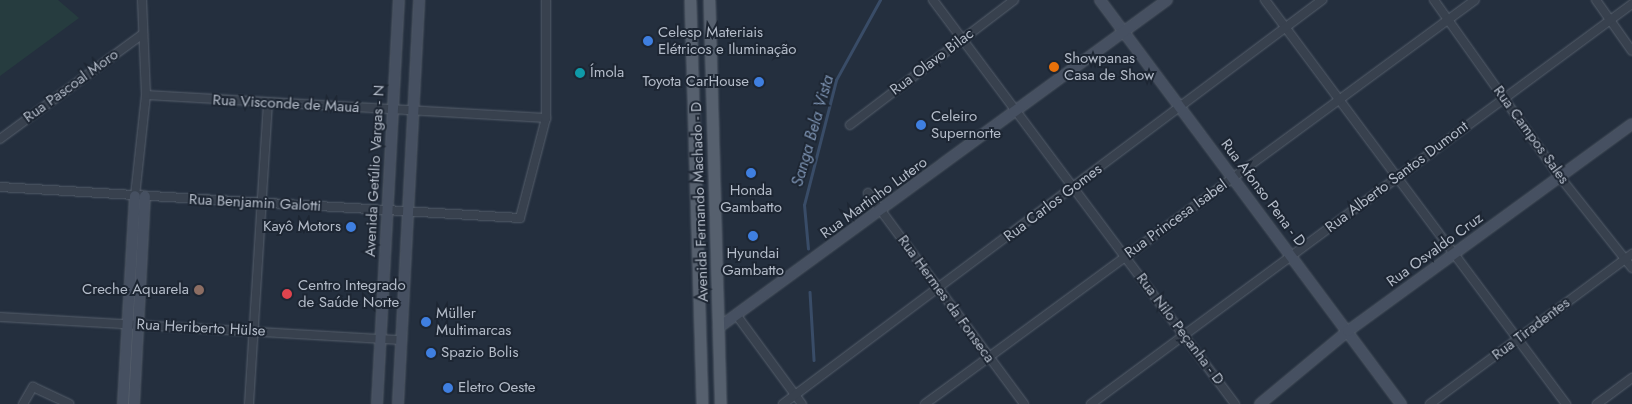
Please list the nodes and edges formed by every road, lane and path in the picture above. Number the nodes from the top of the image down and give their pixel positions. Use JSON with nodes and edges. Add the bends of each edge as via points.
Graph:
{"nodes":[{"id":1,"x":142,"y":0,"type":"edge"},
{"id":2,"x":399,"y":0,"type":"edge"},
{"id":3,"x":419,"y":0,"type":"edge"},
{"id":4,"x":546,"y":0,"type":"edge"},
{"id":5,"x":690,"y":0,"type":"edge"},
{"id":6,"x":709,"y":0,"type":"edge"},
{"id":7,"x":933,"y":0,"type":"edge"},
{"id":8,"x":1014,"y":0,"type":"edge"},
{"id":9,"x":1100,"y":0,"type":"edge"},
{"id":10,"x":1167,"y":0,"type":"edge"},
{"id":11,"x":1265,"y":0,"type":"edge"},
{"id":12,"x":1322,"y":0,"type":"edge"},
{"id":13,"x":1434,"y":0,"type":"edge"},
{"id":14,"x":1475,"y":0,"type":"edge"},
{"id":15,"x":1596,"y":0,"type":"edge"},
{"id":16,"x":1632,"y":4,"type":"edge"},
{"id":17,"x":1449,"y":20,"type":"junction"},
{"id":18,"x":1610,"y":20,"type":"junction"},
{"id":19,"x":1286,"y":27,"type":"junction"},
{"id":20,"x":1124,"y":32,"type":"junction"},
{"id":21,"x":143,"y":34,"type":"junction"},
{"id":22,"x":964,"y":38,"type":"junction"},
{"id":23,"x":1632,"y":51,"type":"edge"},
{"id":24,"x":146,"y":95,"type":"junction"},
{"id":25,"x":1503,"y":97,"type":"junction"},
{"id":26,"x":1342,"y":101,"type":"junction"},
{"id":27,"x":268,"y":103,"type":"junction"},
{"id":28,"x":1181,"y":109,"type":"junction"},
{"id":29,"x":393,"y":110,"type":"junction"},
{"id":30,"x":1018,"y":110,"type":"junction"},
{"id":31,"x":413,"y":111,"type":"junction"},
{"id":32,"x":546,"y":118,"type":"junction"},
{"id":33,"x":1632,"y":124,"type":"edge"},
{"id":34,"x":850,"y":125,"type":"dead end"},
{"id":35,"x":0,"y":139,"type":"edge"},
{"id":36,"x":1560,"y":177,"type":"junction"},
{"id":37,"x":1232,"y":178,"type":"junction"},
{"id":38,"x":1395,"y":178,"type":"junction"},
{"id":39,"x":0,"y":187,"type":"edge"},
{"id":40,"x":1075,"y":188,"type":"junction"},
{"id":41,"x":868,"y":193,"type":"dead end"},
{"id":42,"x":140,"y":196,"type":"junction"},
{"id":43,"x":696,"y":201,"type":"junction"},
{"id":44,"x":715,"y":202,"type":"junction"},
{"id":45,"x":260,"y":203,"type":"junction"},
{"id":46,"x":388,"y":210,"type":"junction"},
{"id":47,"x":408,"y":211,"type":"junction"},
{"id":48,"x":881,"y":211,"type":"junction"},
{"id":49,"x":1125,"y":256,"type":"junction"},
{"id":50,"x":1291,"y":256,"type":"junction"},
{"id":51,"x":1453,"y":256,"type":"junction"},
{"id":52,"x":1629,"y":257,"type":"edge"},
{"id":53,"x":1632,"y":268,"type":"edge"},
{"id":54,"x":939,"y":288,"type":"junction"},
{"id":55,"x":0,"y":317,"type":"edge"},
{"id":56,"x":738,"y":317,"type":"junction"},
{"id":57,"x":133,"y":324,"type":"junction"},
{"id":58,"x":718,"y":328,"type":"junction"},
{"id":59,"x":700,"y":330,"type":"junction"},
{"id":60,"x":253,"y":331,"type":"junction"},
{"id":61,"x":1348,"y":331,"type":"junction"},
{"id":62,"x":1184,"y":335,"type":"junction"},
{"id":63,"x":381,"y":339,"type":"junction"},
{"id":64,"x":401,"y":340,"type":"junction"},
{"id":65,"x":1515,"y":341,"type":"junction"},
{"id":66,"x":989,"y":357,"type":"junction"},
{"id":67,"x":130,"y":376,"type":"junction"},
{"id":68,"x":1632,"y":378,"type":"edge"},
{"id":69,"x":795,"y":395,"type":"junction"},
{"id":70,"x":23,"y":404,"type":"edge"},
{"id":71,"x":69,"y":404,"type":"edge"},
{"id":72,"x":124,"y":404,"type":"edge"},
{"id":73,"x":134,"y":404,"type":"edge"},
{"id":74,"x":249,"y":404,"type":"edge"},
{"id":75,"x":378,"y":404,"type":"edge"},
{"id":76,"x":398,"y":404,"type":"edge"},
{"id":77,"x":702,"y":404,"type":"edge"},
{"id":78,"x":720,"y":404,"type":"edge"},
{"id":79,"x":783,"y":404,"type":"edge"},
{"id":80,"x":802,"y":404,"type":"edge"},
{"id":81,"x":925,"y":404,"type":"edge"},
{"id":82,"x":1024,"y":404,"type":"edge"},
{"id":83,"x":1091,"y":404,"type":"edge"},
{"id":84,"x":1235,"y":404,"type":"edge"},
{"id":85,"x":1260,"y":404,"type":"edge"},
{"id":86,"x":1401,"y":404,"type":"edge"},
{"id":87,"x":1430,"y":404,"type":"edge"},
{"id":88,"x":1566,"y":404,"type":"edge"},
{"id":89,"x":1597,"y":404,"type":"edge"}],
"edges":[{"from":1,"to":21,"type":"street"},
{"from":2,"to":29,"type":"street","name":"Avenida Getúlio Vargas - N"},
{"from":3,"to":31,"type":"street"},
{"from":4,"to":32,"type":"street"},
{"from":5,"to":43,"type":"main road","name":"Avenida Fernando Machado - D"},
{"from":6,"to":44,"type":"main road","name":"Avenida Fernando Machado - D"},
{"from":7,"to":22,"type":"street","name":"Rua Nilo Peçanha - D"},
{"from":8,"to":22,"type":"street","name":"Rua Olavo Bilac"},
{"from":9,"to":20,"type":"street","name":"Rua Afonso Pena - D"},
{"from":10,"to":20,"type":"street","name":"Rua Martinho Lutero"},
{"from":11,"to":19,"type":"street"},
{"from":12,"to":19,"type":"street","name":"Rua Carlos Gomes"},
{"from":13,"to":17,"type":"street","name":"Rua Campos Sales"},
{"from":14,"to":17,"type":"street","name":"Rua Princesa Isabel"},
{"from":15,"to":18,"type":"street"},
{"from":16,"to":18,"type":"street","name":"Rua Alberto Santos Dumont"},
{"from":17,"to":25,"type":"street","name":"Rua Campos Sales"},
{"from":17,"to":26,"type":"street","name":"Rua Princesa Isabel"},
{"from":18,"to":23,"type":"street"},
{"from":18,"to":25,"type":"street","name":"Rua Alberto Santos Dumont"},
{"from":19,"to":26,"type":"street"},
{"from":19,"to":28,"type":"street","name":"Rua Carlos Gomes"},
{"from":20,"to":28,"type":"street","name":"Rua Afonso Pena - D"},
{"from":20,"to":30,"type":"street","name":"Rua Martinho Lutero"},
{"from":21,"to":24,"type":"street"},
{"from":21,"to":35,"type":"street","name":"Rua Pascoal Moro"},
{"from":22,"to":30,"type":"street","name":"Rua Nilo Peçanha - D"},
{"from":22,"to":34,"type":"street","name":"Rua Olavo Bilac"},
{"from":24,"to":27,"type":"street","name":"Rua Visconde de Mauá"},
{"from":24,"to":42,"type":"street"},
{"from":25,"to":36,"type":"street","name":"Rua Campos Sales"},
{"from":25,"to":38,"type":"street","name":"Rua Alberto Santos Dumont"},
{"from":26,"to":37,"type":"street","name":"Rua Princesa Isabel"},
{"from":26,"to":38,"type":"street"},
{"from":27,"to":29,"type":"street","name":"Rua Visconde de Mauá"},
{"from":27,"to":45,"type":"street"},
{"from":28,"to":37,"type":"street","name":"Rua Afonso Pena - D"},
{"from":28,"to":40,"type":"street","name":"Rua Carlos Gomes"},
{"from":29,"to":31,"type":"street","name":"Rua Visconde de Mauá"},
{"from":29,"to":46,"type":"street","name":"Avenida Getúlio Vargas - N"},
{"from":30,"to":40,"type":"street","name":"Rua Nilo Peçanha - D"},
{"from":30,"to":48,"type":"street","name":"Rua Martinho Lutero"},
{"from":31,"to":32,"type":"street","name":"Rua Visconde de Mauá"},
{"from":31,"to":47,"type":"street"},
{"from":32,"to":47,"type":"street","name":"Rua Benjamin Galotti","via":[[520,218]]},
{"from":33,"to":36,"type":"street","name":"Rua Osvaldo Cruz"},
{"from":36,"to":51,"type":"street","name":"Rua Osvaldo Cruz"},
{"from":36,"to":52,"type":"street","name":"Rua Campos Sales"},
{"from":37,"to":49,"type":"street","name":"Rua Princesa Isabel"},
{"from":37,"to":50,"type":"street","name":"Rua Afonso Pena - D"},
{"from":38,"to":50,"type":"street","name":"Rua Alberto Santos Dumont"},
{"from":38,"to":51,"type":"street"},
{"from":39,"to":42,"type":"street","name":"Rua Benjamin Galotti"},
{"from":40,"to":49,"type":"street","name":"Rua Nilo Peçanha - D"},
{"from":40,"to":54,"type":"street","name":"Rua Carlos Gomes"},
{"from":41,"to":48,"type":"street","name":"Rua Hermes da Fonseca"},
{"from":42,"to":45,"type":"street","name":"Rua Benjamin Galotti"},
{"from":42,"to":57,"type":"street"},
{"from":43,"to":44,"type":"main road"},
{"from":43,"to":59,"type":"main road","name":"Avenida Fernando Machado - D"},
{"from":44,"to":58,"type":"main road","name":"Avenida Fernando Machado - D"},
{"from":45,"to":46,"type":"street","name":"Rua Benjamin Galotti"},
{"from":45,"to":60,"type":"street"},
{"from":46,"to":47,"type":"street","name":"Rua Benjamin Galotti"},
{"from":46,"to":63,"type":"street","name":"Avenida Getúlio Vargas - N"},
{"from":47,"to":64,"type":"street"},
{"from":48,"to":54,"type":"street","name":"Rua Hermes da Fonseca"},
{"from":48,"to":56,"type":"street","name":"Rua Martinho Lutero"},
{"from":49,"to":62,"type":"street","name":"Rua Nilo Peçanha - D"},
{"from":49,"to":66,"type":"street","name":"Rua Princesa Isabel"},
{"from":50,"to":61,"type":"street","name":"Rua Afonso Pena - D"},
{"from":50,"to":62,"type":"street","name":"Rua Alberto Santos Dumont"},
{"from":51,"to":61,"type":"street","name":"Rua Osvaldo Cruz"},
{"from":51,"to":65,"type":"street"},
{"from":52,"to":53,"type":"street","name":"Rua Campos Sales"},
{"from":52,"to":65,"type":"street","name":"Rua Tiradentes"},
{"from":54,"to":66,"type":"street","name":"Rua Hermes da Fonseca"},
{"from":54,"to":69,"type":"street","name":"Rua Carlos Gomes"},
{"from":55,"to":57,"type":"street","name":"Rua Heriberto Hülse"},
{"from":56,"to":58,"type":"street","name":"Rua Martinho Lutero"},
{"from":56,"to":69,"type":"street"},
{"from":57,"to":60,"type":"street","name":"Rua Heriberto Hülse"},
{"from":57,"to":67,"type":"street"},
{"from":58,"to":59,"type":"main road"},
{"from":58,"to":78,"type":"main road","name":"Avenida Fernando Machado - D"},
{"from":59,"to":77,"type":"main road","name":"Avenida Fernando Machado - D"},
{"from":60,"to":63,"type":"street","name":"Rua Heriberto Hülse"},
{"from":60,"to":74,"type":"street"},
{"from":61,"to":85,"type":"street","name":"Rua Osvaldo Cruz"},
{"from":61,"to":86,"type":"street","name":"Rua Afonso Pena - D"},
{"from":62,"to":83,"type":"street","name":"Rua Alberto Santos Dumont"},
{"from":62,"to":84,"type":"street","name":"Rua Nilo Peçanha - D"},
{"from":63,"to":64,"type":"street","name":"Rua Heriberto Hülse"},
{"from":63,"to":75,"type":"street","name":"Avenida Getúlio Vargas - N"},
{"from":64,"to":76,"type":"street"},
{"from":65,"to":87,"type":"street","name":"Rua Tiradentes"},
{"from":65,"to":88,"type":"street"},
{"from":66,"to":81,"type":"street","name":"Rua Princesa Isabel"},
{"from":66,"to":82,"type":"street","name":"Rua Hermes da Fonseca"},
{"from":67,"to":72,"type":"street"},
{"from":67,"to":73,"type":"street"},
{"from":68,"to":89,"type":"street"},
{"from":69,"to":79,"type":"street","name":"Rua Carlos Gomes"},
{"from":69,"to":80,"type":"street"},
{"from":70,"to":71,"type":"street","via":[[32,387]]}]}
